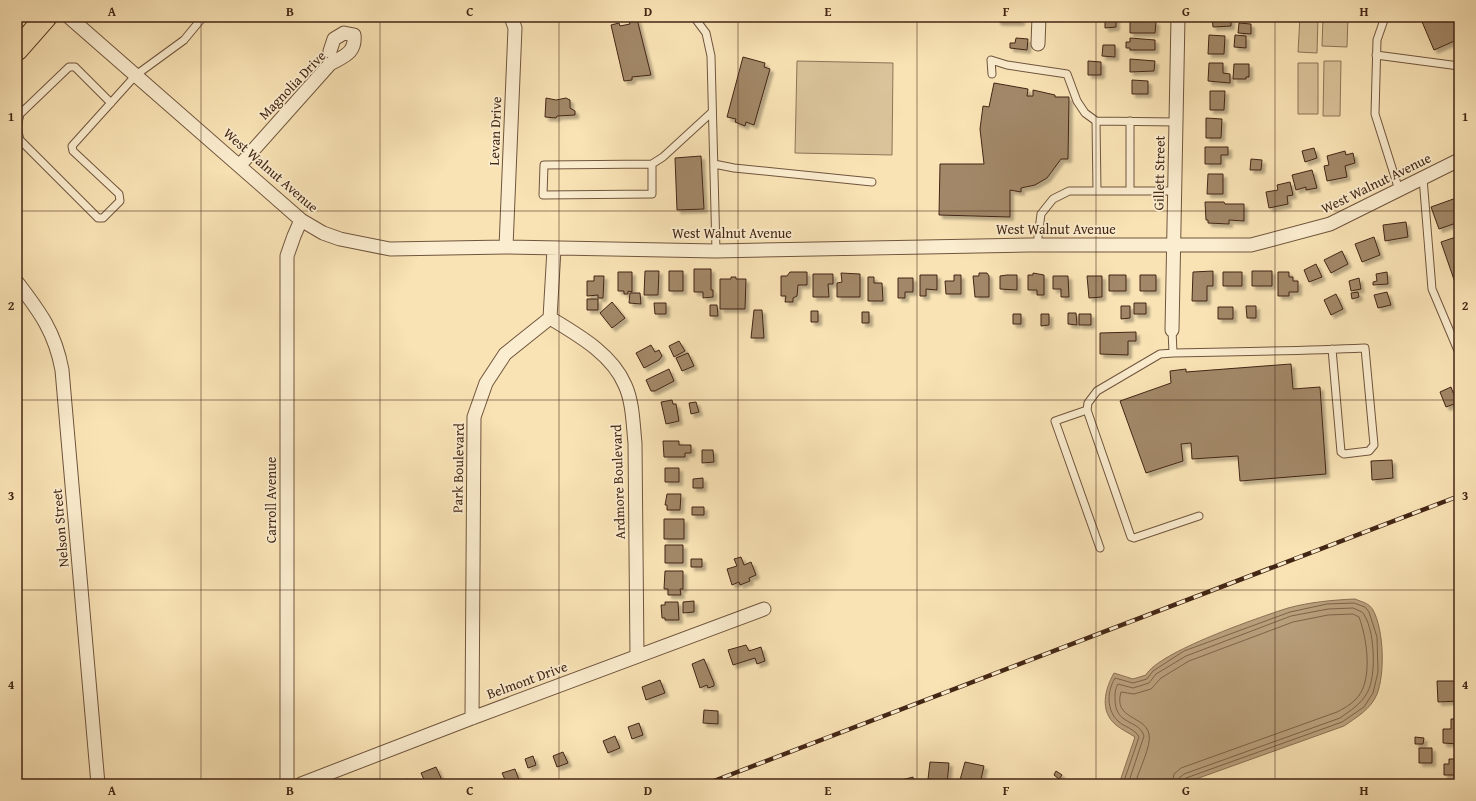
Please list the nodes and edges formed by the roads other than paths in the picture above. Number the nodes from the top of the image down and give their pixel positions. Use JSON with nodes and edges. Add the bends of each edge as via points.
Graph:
{"nodes":[{"id":1,"x":46,"y":17,"type":"edge"},
{"id":2,"x":69,"y":17,"type":"edge"},
{"id":3,"x":203,"y":17,"type":"edge"},
{"id":4,"x":511,"y":17,"type":"edge"},
{"id":5,"x":694,"y":17,"type":"edge"},
{"id":6,"x":1039,"y":17,"type":"edge"},
{"id":7,"x":1178,"y":17,"type":"edge"},
{"id":8,"x":1385,"y":17,"type":"edge"},
{"id":9,"x":1038,"y":44,"type":"dead end"},
{"id":10,"x":17,"y":50,"type":"edge"},
{"id":11,"x":330,"y":51,"type":"dead end"},
{"id":12,"x":1376,"y":55,"type":"junction"},
{"id":13,"x":1459,"y":66,"type":"edge"},
{"id":14,"x":992,"y":74,"type":"dead end"},
{"id":15,"x":136,"y":75,"type":"junction"},
{"id":16,"x":111,"y":103,"type":"junction"},
{"id":17,"x":712,"y":112,"type":"junction"},
{"id":18,"x":1096,"y":121,"type":"junction"},
{"id":19,"x":1130,"y":121,"type":"junction"},
{"id":20,"x":1176,"y":122,"type":"junction"},
{"id":21,"x":1459,"y":160,"type":"edge"},
{"id":22,"x":652,"y":164,"type":"junction"},
{"id":23,"x":714,"y":164,"type":"junction"},
{"id":24,"x":240,"y":165,"type":"junction"},
{"id":25,"x":1423,"y":178,"type":"junction"},
{"id":26,"x":872,"y":182,"type":"dead end"},
{"id":27,"x":1399,"y":190,"type":"junction"},
{"id":28,"x":1097,"y":191,"type":"junction"},
{"id":29,"x":1130,"y":191,"type":"junction"},
{"id":30,"x":1175,"y":192,"type":"junction"},
{"id":31,"x":301,"y":220,"type":"junction"},
{"id":32,"x":1036,"y":245,"type":"junction"},
{"id":33,"x":1174,"y":245,"type":"junction"},
{"id":34,"x":506,"y":248,"type":"junction"},
{"id":35,"x":554,"y":249,"type":"junction"},
{"id":36,"x":716,"y":250,"type":"junction"},
{"id":37,"x":17,"y":282,"type":"edge"},
{"id":38,"x":550,"y":318,"type":"junction"},
{"id":39,"x":1172,"y":330,"type":"joint"},
{"id":40,"x":1332,"y":350,"type":"junction"},
{"id":41,"x":1173,"y":353,"type":"junction"},
{"id":42,"x":1459,"y":353,"type":"edge"},
{"id":43,"x":1087,"y":410,"type":"junction"},
{"id":44,"x":1199,"y":516,"type":"dead end"},
{"id":45,"x":1100,"y":548,"type":"dead end"},
{"id":46,"x":764,"y":609,"type":"dead end"},
{"id":47,"x":637,"y":656,"type":"junction"},
{"id":48,"x":472,"y":718,"type":"junction"},
{"id":49,"x":98,"y":784,"type":"edge"},
{"id":50,"x":287,"y":784,"type":"edge"},
{"id":51,"x":301,"y":784,"type":"edge"}],
"edges":[{"from":1,"to":10,"type":"main road"},
{"from":2,"to":15,"type":"street","name":"West Walnut Avenue"},
{"from":3,"to":15,"type":"lane","via":[[184,40]]},
{"from":4,"to":34,"type":"street","name":"Levan Drive","via":[[515,28]]},
{"from":5,"to":17,"type":"lane","via":[[706,32],[711,56]]},
{"from":6,"to":9,"type":"street"},
{"from":7,"to":20,"type":"street","name":"Gillett Street"},
{"from":8,"to":12,"type":"lane","via":[[1377,40]]},
{"from":11,"to":24,"type":"street","name":"Magnolia Drive","via":[[334,39],[344,33],[354,35],[355,44],[350,53],[330,64]]},
{"from":12,"to":13,"type":"lane"},
{"from":12,"to":27,"type":"lane","via":[[1375,114]]},
{"from":14,"to":18,"type":"lane","via":[[991,60],[1007,65],[1067,74],[1081,107]]},
{"from":15,"to":16,"type":"lane"},
{"from":15,"to":24,"type":"street","name":"West Walnut Avenue"},
{"from":16,"to":16,"type":"lane","via":[[75,67],[69,68],[20,114],[18,123],[17,132],[20,140],[98,218],[103,218],[120,201],[119,194],[73,151],[72,146]]},
{"from":17,"to":22,"type":"lane"},
{"from":17,"to":23,"type":"lane"},
{"from":18,"to":19,"type":"lane"},
{"from":18,"to":28,"type":"lane"},
{"from":19,"to":20,"type":"lane"},
{"from":19,"to":29,"type":"lane"},
{"from":20,"to":30,"type":"street","name":"Gillett Street"},
{"from":21,"to":25,"type":"street","name":"West Walnut Avenue"},
{"from":22,"to":22,"type":"lane","via":[[544,164],[544,195],[652,194]]},
{"from":23,"to":26,"type":"lane"},
{"from":23,"to":36,"type":"lane"},
{"from":24,"to":31,"type":"street","name":"West Walnut Avenue"},
{"from":25,"to":27,"type":"street","name":"West Walnut Avenue"},
{"from":25,"to":42,"type":"lane","via":[[1432,288]]},
{"from":27,"to":33,"type":"street","name":"West Walnut Avenue","via":[[1330,224],[1292,236],[1251,245]]},
{"from":28,"to":29,"type":"lane"},
{"from":28,"to":32,"type":"lane","via":[[1069,191],[1053,199],[1041,214]]},
{"from":29,"to":30,"type":"lane"},
{"from":30,"to":33,"type":"street","name":"Gillett Street"},
{"from":31,"to":34,"type":"street","name":"West Walnut Avenue","via":[[340,239],[390,249]]},
{"from":31,"to":50,"type":"street","name":"Carroll Avenue","via":[[287,256]]},
{"from":32,"to":33,"type":"street","name":"West Walnut Avenue"},
{"from":32,"to":36,"type":"street","name":"West Walnut Avenue"},
{"from":33,"to":39,"type":"street","name":"Gillett Street"},
{"from":34,"to":35,"type":"street","name":"West Walnut Avenue"},
{"from":35,"to":36,"type":"street","name":"West Walnut Avenue"},
{"from":35,"to":38,"type":"street"},
{"from":37,"to":49,"type":"street","name":"Nelson Street","via":[[50,329],[58,347],[62,370]]},
{"from":38,"to":47,"type":"street","name":"Ardmore Boulevard","via":[[583,337],[612,363],[625,385],[635,443]]},
{"from":38,"to":48,"type":"street","name":"Park Boulevard","via":[[505,354],[486,383],[474,417]]},
{"from":39,"to":41,"type":"lane"},
{"from":40,"to":40,"type":"lane","via":[[1365,348],[1374,445],[1369,452],[1341,452]]},
{"from":40,"to":41,"type":"lane"},
{"from":41,"to":43,"type":"lane","via":[[1160,354],[1097,391],[1088,403]]},
{"from":43,"to":44,"type":"lane","via":[[1131,538]]},
{"from":43,"to":45,"type":"lane","via":[[1055,422]]},
{"from":46,"to":47,"type":"street","name":"Belmont Drive"},
{"from":47,"to":48,"type":"street","name":"Belmont Drive"},
{"from":48,"to":51,"type":"street","name":"Belmont Drive"}]}
